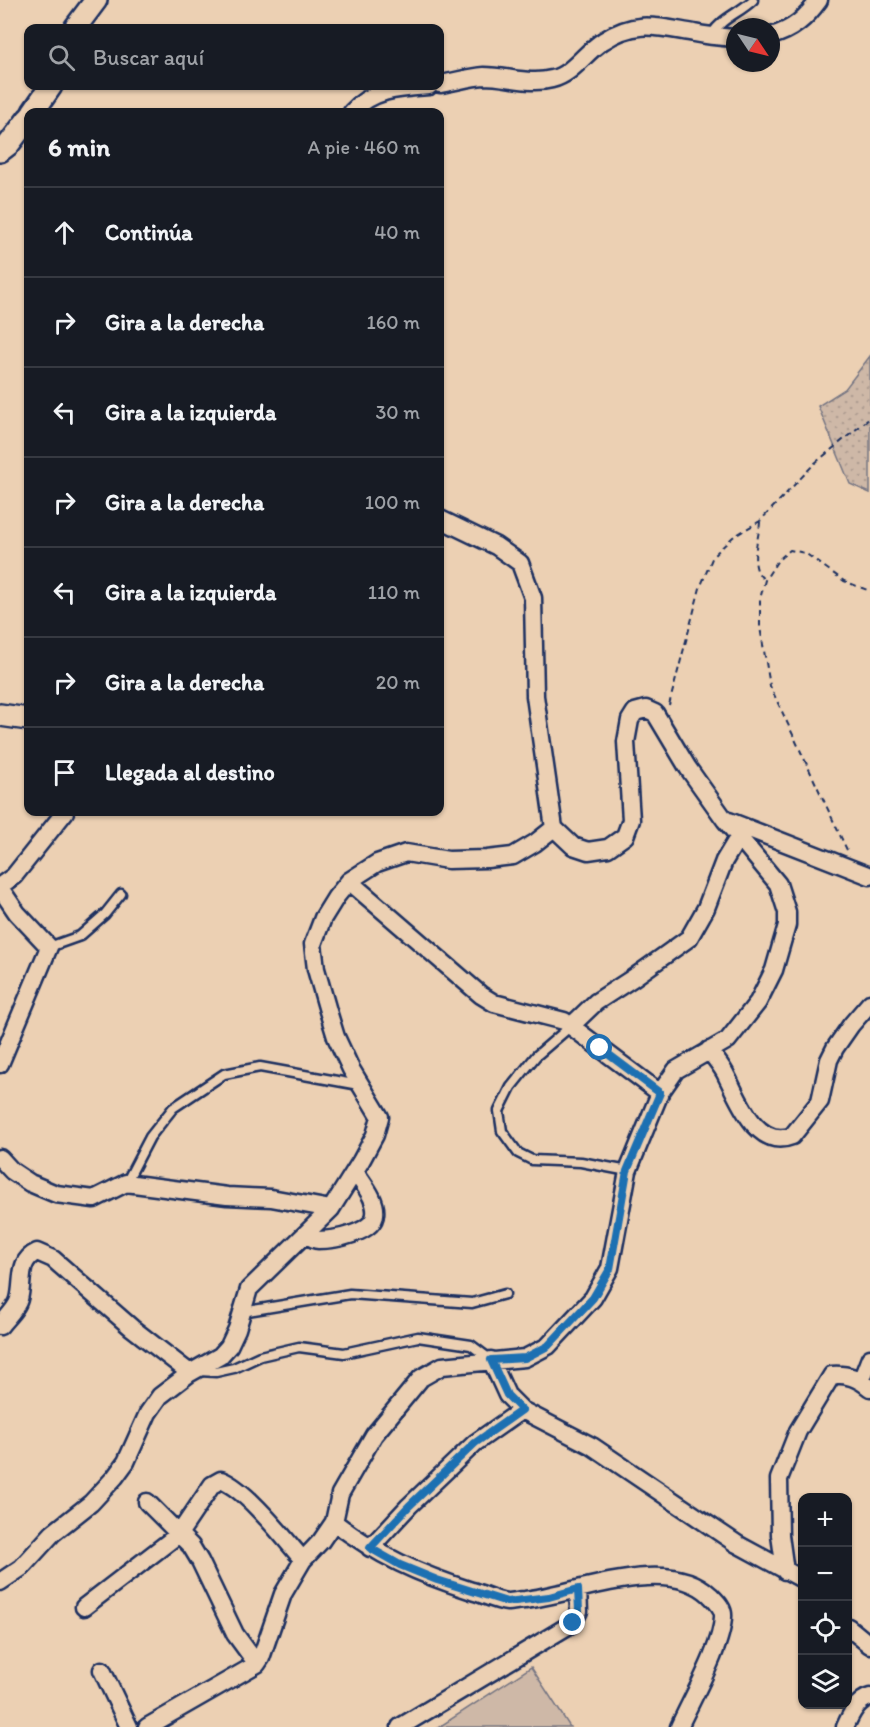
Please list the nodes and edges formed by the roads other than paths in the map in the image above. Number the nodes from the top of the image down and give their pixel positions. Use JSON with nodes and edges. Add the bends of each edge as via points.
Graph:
{"nodes":[{"id":1,"x":96,"y":0,"type":"edge"},
{"id":2,"x":753,"y":0,"type":"edge"},
{"id":3,"x":819,"y":0,"type":"edge"},
{"id":4,"x":78,"y":24,"type":"edge"},
{"id":5,"x":780,"y":33,"type":"edge"},
{"id":6,"x":711,"y":35,"type":"junction"},
{"id":7,"x":726,"y":37,"type":"edge"},
{"id":8,"x":444,"y":83,"type":"edge"},
{"id":9,"x":48,"y":90,"type":"edge"},
{"id":10,"x":388,"y":90,"type":"edge"},
{"id":11,"x":36,"y":108,"type":"edge"},
{"id":12,"x":357,"y":108,"type":"edge"},
{"id":13,"x":24,"y":124,"type":"edge"},
{"id":14,"x":0,"y":151,"type":"edge"},
{"id":15,"x":444,"y":521,"type":"edge"},
{"id":16,"x":0,"y":716,"type":"edge"},
{"id":17,"x":24,"y":719,"type":"edge"},
{"id":18,"x":62,"y":816,"type":"edge"},
{"id":19,"x":725,"y":820,"type":"junction"},
{"id":20,"x":554,"y":828,"type":"junction"},
{"id":21,"x":739,"y":836,"type":"junction"},
{"id":22,"x":863,"y":873,"type":"edge"},
{"id":23,"x":350,"y":881,"type":"junction"},
{"id":24,"x":0,"y":887,"type":"edge"},
{"id":25,"x":121,"y":894,"type":"dead end"},
{"id":26,"x":49,"y":947,"type":"junction"},
{"id":27,"x":870,"y":1003,"type":"edge"},
{"id":28,"x":571,"y":1026,"type":"junction"},
{"id":29,"x":709,"y":1050,"type":"junction"},
{"id":30,"x":0,"y":1064,"type":"edge"},
{"id":31,"x":359,"y":1085,"type":"junction"},
{"id":32,"x":660,"y":1093,"type":"junction"},
{"id":33,"x":0,"y":1158,"type":"edge"},
{"id":34,"x":355,"y":1171,"type":"junction"},
{"id":35,"x":627,"y":1171,"type":"junction"},
{"id":36,"x":126,"y":1182,"type":"junction"},
{"id":37,"x":331,"y":1209,"type":"junction"},
{"id":38,"x":306,"y":1234,"type":"junction"},
{"id":39,"x":505,"y":1294,"type":"dead end"},
{"id":40,"x":241,"y":1312,"type":"junction"},
{"id":41,"x":0,"y":1326,"type":"edge"},
{"id":42,"x":870,"y":1358,"type":"edge"},
{"id":43,"x":491,"y":1360,"type":"junction"},
{"id":44,"x":190,"y":1373,"type":"junction"},
{"id":45,"x":866,"y":1384,"type":"edge"},
{"id":46,"x":522,"y":1410,"type":"junction"},
{"id":47,"x":147,"y":1502,"type":"dead end"},
{"id":48,"x":334,"y":1522,"type":"junction"},
{"id":49,"x":178,"y":1534,"type":"junction"},
{"id":50,"x":370,"y":1548,"type":"junction"},
{"id":51,"x":303,"y":1560,"type":"junction"},
{"id":52,"x":785,"y":1570,"type":"junction"},
{"id":53,"x":798,"y":1577,"type":"edge"},
{"id":54,"x":0,"y":1582,"type":"edge"},
{"id":55,"x":578,"y":1589,"type":"junction"},
{"id":56,"x":84,"y":1607,"type":"dead end"},
{"id":57,"x":852,"y":1630,"type":"edge"},
{"id":58,"x":870,"y":1645,"type":"edge"},
{"id":59,"x":257,"y":1664,"type":"junction"},
{"id":60,"x":102,"y":1670,"type":"dead end"},
{"id":61,"x":870,"y":1697,"type":"edge"},
{"id":62,"x":129,"y":1727,"type":"edge"},
{"id":63,"x":147,"y":1727,"type":"edge"},
{"id":64,"x":400,"y":1727,"type":"edge"},
{"id":65,"x":679,"y":1727,"type":"edge"},
{"id":66,"x":845,"y":1727,"type":"edge"}],
"edges":[{"from":1,"to":4,"type":"street"},
{"from":2,"to":6,"type":"lane","via":[[725,18]]},
{"from":3,"to":5,"type":"street","via":[[807,17]]},
{"from":6,"to":7,"type":"street"},
{"from":6,"to":8,"type":"street","via":[[657,26],[623,29],[601,41],[566,74],[554,79],[541,82],[484,76]]},
{"from":9,"to":11,"type":"street"},
{"from":10,"to":12,"type":"street","via":[[373,95]]},
{"from":13,"to":14,"type":"street"},
{"from":15,"to":20,"type":"street","via":[[496,546],[520,563],[533,598],[535,696]]},
{"from":16,"to":17,"type":"street"},
{"from":18,"to":24,"type":"street","via":[[14,876]]},
{"from":19,"to":20,"type":"street","via":[[655,713],[646,709],[635,712],[630,720],[626,742],[631,820],[625,836],[608,848],[588,851],[573,846]]},
{"from":19,"to":21,"type":"street"},
{"from":19,"to":22,"type":"street"},
{"from":20,"to":23,"type":"street","via":[[513,856],[448,860],[406,853],[377,863]]},
{"from":21,"to":28,"type":"street","via":[[689,938],[596,1002]]},
{"from":21,"to":29,"type":"street","via":[[778,884],[787,925],[774,970],[758,1002],[728,1040]]},
{"from":23,"to":28,"type":"street","via":[[481,995],[494,1003]]},
{"from":23,"to":31,"type":"street","via":[[322,918],[313,944],[316,969],[336,1037]]},
{"from":24,"to":26,"type":"street","via":[[17,913]]},
{"from":25,"to":26,"type":"lane","via":[[80,936]]},
{"from":26,"to":30,"type":"street"},
{"from":27,"to":29,"type":"street","via":[[850,1025],[829,1059],[820,1101],[787,1138],[770,1137],[761,1131],[740,1104]]},
{"from":28,"to":32,"type":"street"},
{"from":28,"to":35,"type":"lane","via":[[536,1056],[511,1087],[499,1111],[502,1131],[518,1153],[532,1160],[581,1162]]},
{"from":29,"to":32,"type":"street","via":[[676,1070]]},
{"from":31,"to":34,"type":"street","via":[[380,1117],[375,1135]]},
{"from":31,"to":36,"type":"lane","via":[[260,1067],[224,1074],[173,1108],[150,1137]]},
{"from":32,"to":35,"type":"street"},
{"from":33,"to":36,"type":"street","via":[[12,1172],[56,1194],[94,1199]]},
{"from":34,"to":37,"type":"street"},
{"from":34,"to":38,"type":"street","via":[[376,1212],[371,1224],[356,1233],[317,1240]]},
{"from":35,"to":43,"type":"street","via":[[610,1269],[593,1298],[548,1346],[525,1358]]},
{"from":36,"to":37,"type":"street","via":[[271,1198]]},
{"from":37,"to":38,"type":"street"},
{"from":38,"to":40,"type":"street","via":[[249,1289]]},
{"from":39,"to":40,"type":"lane","via":[[472,1303],[350,1294]]},
{"from":40,"to":44,"type":"street","via":[[225,1351]]},
{"from":41,"to":44,"type":"street","via":[[19,1301],[22,1268],[29,1256],[37,1252],[53,1259]]},
{"from":42,"to":45,"type":"street"},
{"from":43,"to":44,"type":"lane","via":[[471,1345],[418,1337],[344,1353],[299,1347],[260,1356],[234,1368]]},
{"from":43,"to":46,"type":"street","via":[[507,1395]]},
{"from":43,"to":48,"type":"street","via":[[442,1365],[421,1378],[374,1435],[340,1494]]},
{"from":44,"to":54,"type":"street","via":[[160,1396],[115,1477],[21,1568]]},
{"from":45,"to":52,"type":"street","via":[[846,1374],[832,1375],[798,1431],[779,1479]]},
{"from":46,"to":50,"type":"street","via":[[475,1443]]},
{"from":46,"to":52,"type":"street","via":[[592,1446],[737,1544]]},
{"from":47,"to":49,"type":"street"},
{"from":48,"to":50,"type":"street"},
{"from":48,"to":51,"type":"street"},
{"from":49,"to":51,"type":"street","via":[[212,1485],[221,1480],[244,1496]]},
{"from":49,"to":56,"type":"street"},
{"from":49,"to":59,"type":"street","via":[[200,1561],[235,1634]]},
{"from":50,"to":55,"type":"street","via":[[400,1565],[507,1602]]},
{"from":51,"to":59,"type":"street","via":[[284,1594]]},
{"from":52,"to":53,"type":"street"},
{"from":55,"to":64,"type":"street","via":[[579,1611],[573,1623]]},
{"from":55,"to":65,"type":"street","via":[[639,1576],[685,1579],[718,1602],[724,1614],[720,1637]]},
{"from":57,"to":58,"type":"street"},
{"from":59,"to":63,"type":"street"},
{"from":60,"to":62,"type":"street"},
{"from":61,"to":66,"type":"street","via":[[864,1698],[853,1711]]}]}
